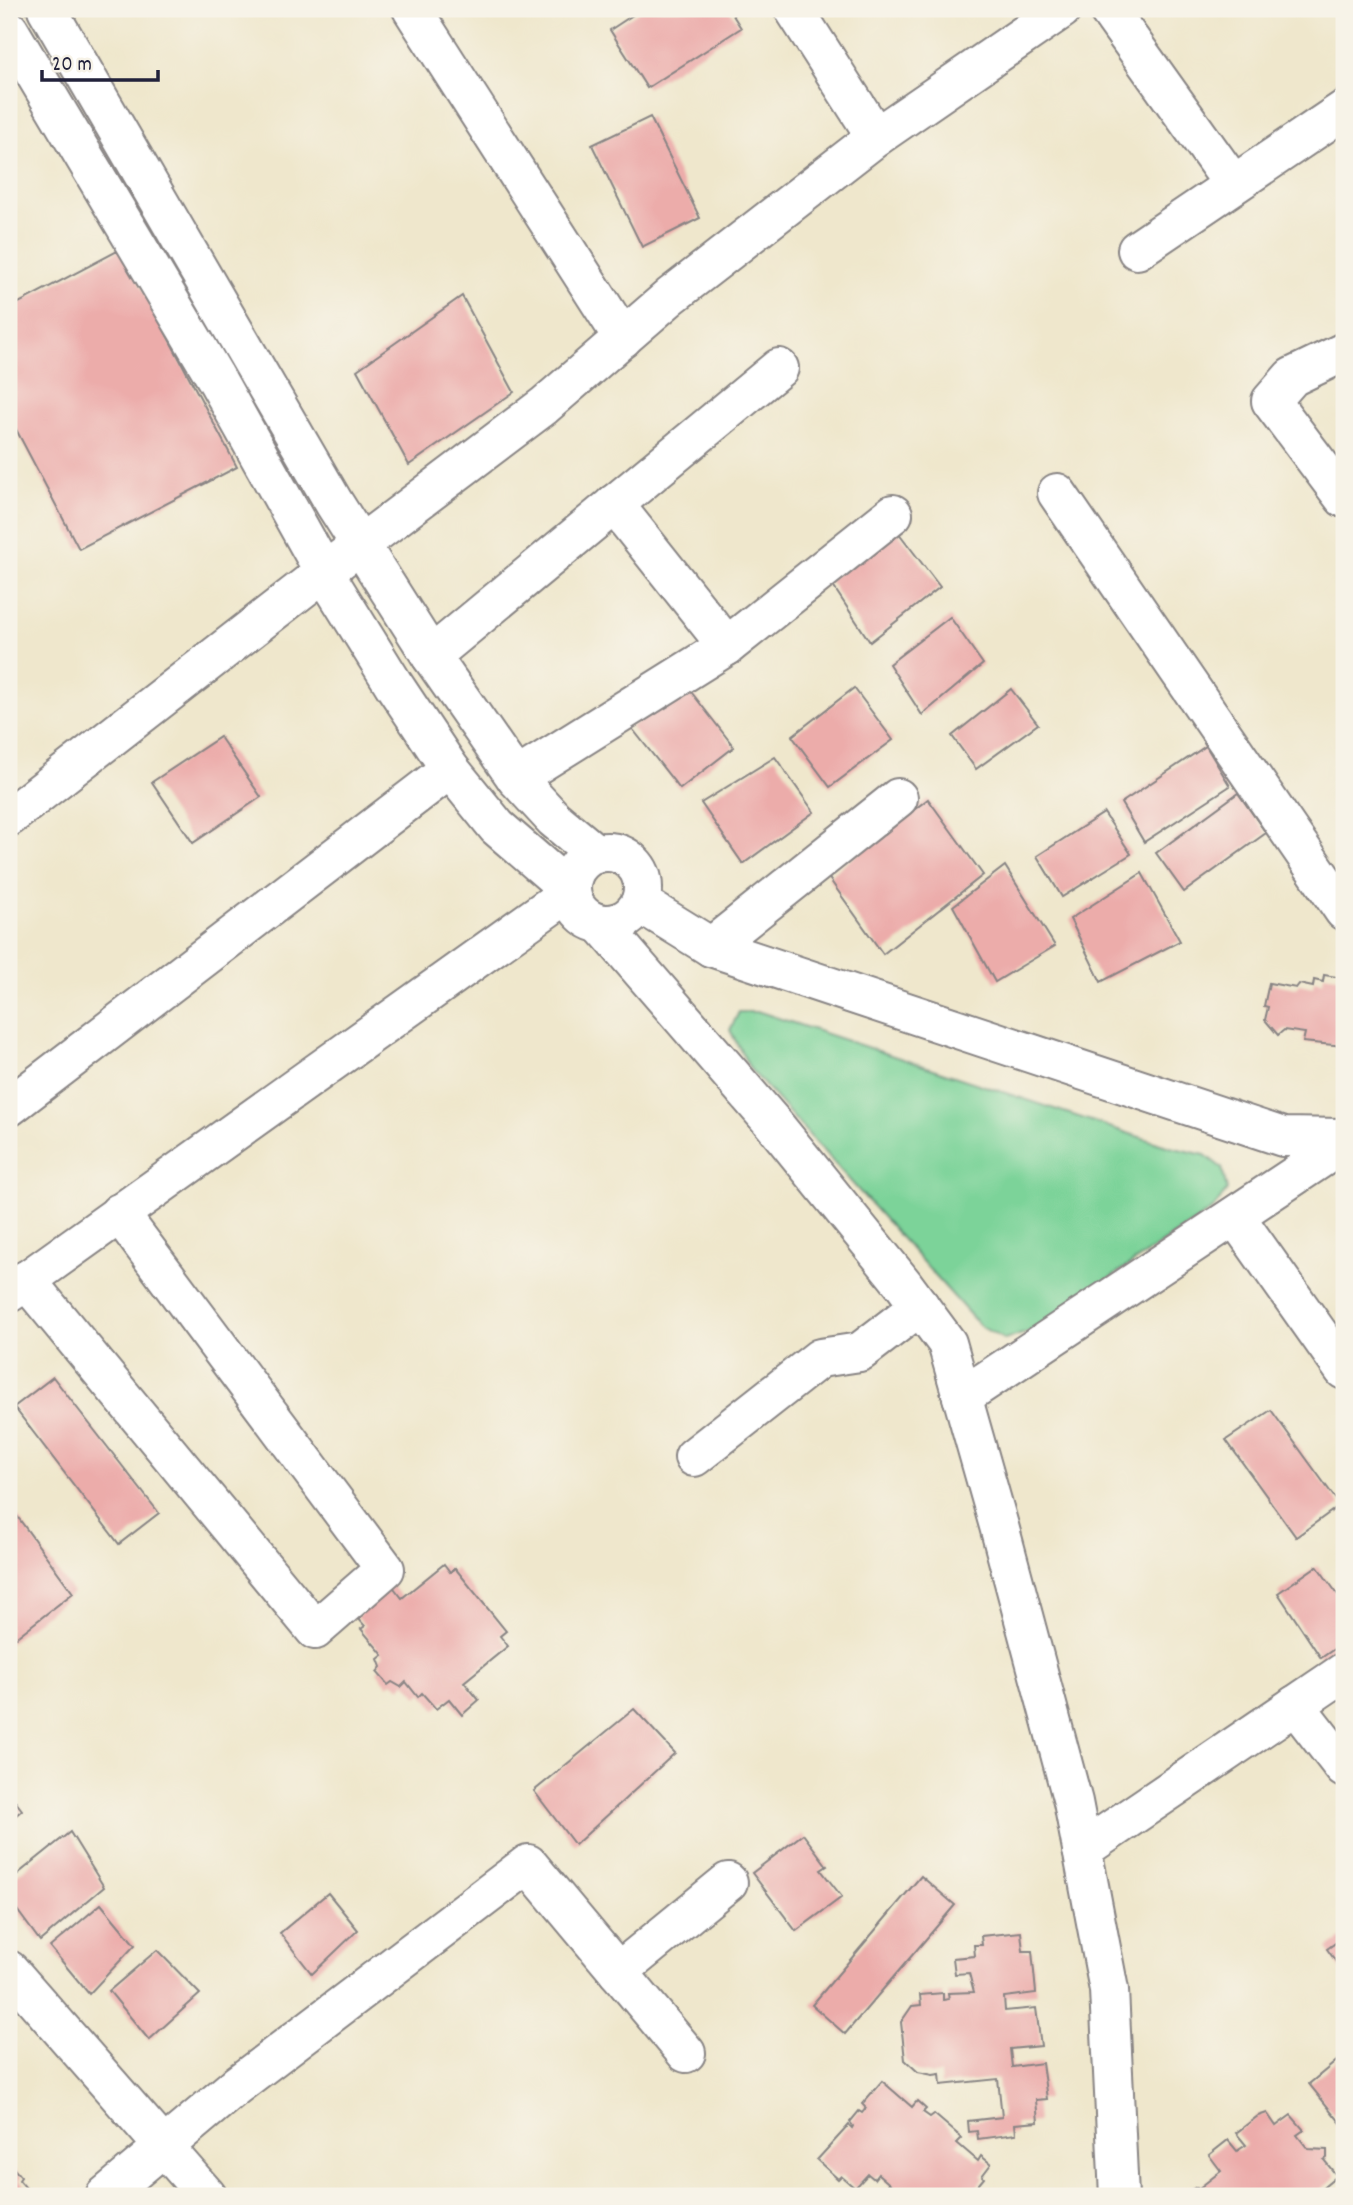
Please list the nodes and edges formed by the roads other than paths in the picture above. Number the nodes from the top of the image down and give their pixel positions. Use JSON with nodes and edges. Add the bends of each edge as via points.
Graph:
{"nodes":[{"id":1,"x":47,"y":9,"type":"edge"},
{"id":2,"x":412,"y":9,"type":"edge"},
{"id":3,"x":794,"y":9,"type":"edge"},
{"id":4,"x":1062,"y":9,"type":"edge"},
{"id":5,"x":1108,"y":9,"type":"edge"},
{"id":6,"x":9,"y":30,"type":"edge"},
{"id":7,"x":1344,"y":110,"type":"edge"},
{"id":8,"x":876,"y":137,"type":"junction"},
{"id":9,"x":1233,"y":184,"type":"junction"},
{"id":10,"x":1137,"y":250,"type":"dead end"},
{"id":11,"x":623,"y":338,"type":"junction"},
{"id":12,"x":1344,"y":352,"type":"edge"},
{"id":13,"x":779,"y":368,"type":"dead end"},
{"id":14,"x":1057,"y":494,"type":"dead end"},
{"id":15,"x":1344,"y":498,"type":"edge"},
{"id":16,"x":614,"y":504,"type":"junction"},
{"id":17,"x":893,"y":514,"type":"dead end"},
{"id":18,"x":360,"y":545,"type":"junction"},
{"id":19,"x":324,"y":572,"type":"junction"},
{"id":20,"x":727,"y":646,"type":"junction"},
{"id":21,"x":431,"y":656,"type":"junction"},
{"id":22,"x":450,"y":769,"type":"junction"},
{"id":23,"x":516,"y":778,"type":"junction"},
{"id":24,"x":898,"y":799,"type":"dead end"},
{"id":25,"x":9,"y":817,"type":"edge"},
{"id":26,"x":596,"y":854,"type":"junction"},
{"id":27,"x":571,"y":891,"type":"junction"},
{"id":28,"x":640,"y":903,"type":"junction"},
{"id":29,"x":1344,"y":911,"type":"edge"},
{"id":30,"x":601,"y":923,"type":"junction"},
{"id":31,"x":711,"y":947,"type":"junction"},
{"id":32,"x":9,"y":1107,"type":"edge"},
{"id":33,"x":1344,"y":1140,"type":"edge"},
{"id":34,"x":119,"y":1213,"type":"junction"},
{"id":35,"x":1235,"y":1216,"type":"junction"},
{"id":36,"x":18,"y":1286,"type":"edge"},
{"id":37,"x":920,"y":1306,"type":"junction"},
{"id":38,"x":1344,"y":1370,"type":"edge"},
{"id":39,"x":962,"y":1397,"type":"junction"},
{"id":40,"x":694,"y":1457,"type":"dead end"},
{"id":41,"x":1344,"y":1672,"type":"edge"},
{"id":42,"x":1295,"y":1705,"type":"junction"},
{"id":43,"x":1344,"y":1768,"type":"edge"},
{"id":44,"x":1082,"y":1850,"type":"junction"},
{"id":45,"x":728,"y":1882,"type":"dead end"},
{"id":46,"x":9,"y":1970,"type":"edge"},
{"id":47,"x":618,"y":1972,"type":"junction"},
{"id":48,"x":686,"y":2053,"type":"dead end"},
{"id":49,"x":164,"y":2147,"type":"junction"},
{"id":50,"x":1110,"y":2191,"type":"edge"},
{"id":51,"x":106,"y":2196,"type":"edge"},
{"id":52,"x":207,"y":2196,"type":"edge"}],
"edges":[{"from":1,"to":18,"type":"street"},
{"from":2,"to":11,"type":"street"},
{"from":3,"to":8,"type":"street"},
{"from":4,"to":8,"type":"street"},
{"from":5,"to":9,"type":"street"},
{"from":6,"to":19,"type":"street","via":[[218,382]]},
{"from":7,"to":9,"type":"street"},
{"from":8,"to":11,"type":"street"},
{"from":9,"to":10,"type":"street"},
{"from":11,"to":18,"type":"street","via":[[544,406]]},
{"from":12,"to":15,"type":"street","via":[[1292,377],[1271,401]]},
{"from":13,"to":16,"type":"street"},
{"from":14,"to":29,"type":"street"},
{"from":16,"to":20,"type":"street"},
{"from":16,"to":21,"type":"street"},
{"from":17,"to":20,"type":"street"},
{"from":18,"to":19,"type":"street"},
{"from":18,"to":21,"type":"street"},
{"from":19,"to":22,"type":"street"},
{"from":19,"to":25,"type":"street"},
{"from":20,"to":23,"type":"street"},
{"from":21,"to":23,"type":"street"},
{"from":22,"to":27,"type":"street","via":[[497,827]]},
{"from":22,"to":32,"type":"street"},
{"from":23,"to":26,"type":"street"},
{"from":24,"to":31,"type":"street"},
{"from":26,"to":27,"type":"street","via":[[577,868]]},
{"from":26,"to":28,"type":"street","via":[[607,852],[629,860],[642,880]]},
{"from":27,"to":30,"type":"street","via":[[581,912]]},
{"from":27,"to":34,"type":"street"},
{"from":28,"to":30,"type":"street","via":[[624,920]]},
{"from":28,"to":31,"type":"street"},
{"from":30,"to":37,"type":"street","via":[[773,1123]]},
{"from":31,"to":33,"type":"street","via":[[1283,1137]]},
{"from":33,"to":35,"type":"street"},
{"from":34,"to":36,"type":"street"},
{"from":34,"to":36,"type":"street","via":[[385,1569],[315,1630]]},
{"from":35,"to":38,"type":"street"},
{"from":35,"to":39,"type":"street"},
{"from":37,"to":39,"type":"street","via":[[947,1343]]},
{"from":37,"to":40,"type":"street","via":[[860,1352],[820,1357]]},
{"from":39,"to":44,"type":"street","via":[[1073,1802]]},
{"from":41,"to":42,"type":"street"},
{"from":42,"to":43,"type":"street"},
{"from":42,"to":44,"type":"street"},
{"from":44,"to":50,"type":"street","via":[[1109,1990]]},
{"from":45,"to":47,"type":"street"},
{"from":46,"to":49,"type":"street"},
{"from":47,"to":48,"type":"street"},
{"from":47,"to":49,"type":"street","via":[[528,1864],[237,2085]]},
{"from":49,"to":51,"type":"street"},
{"from":49,"to":52,"type":"street"}]}
